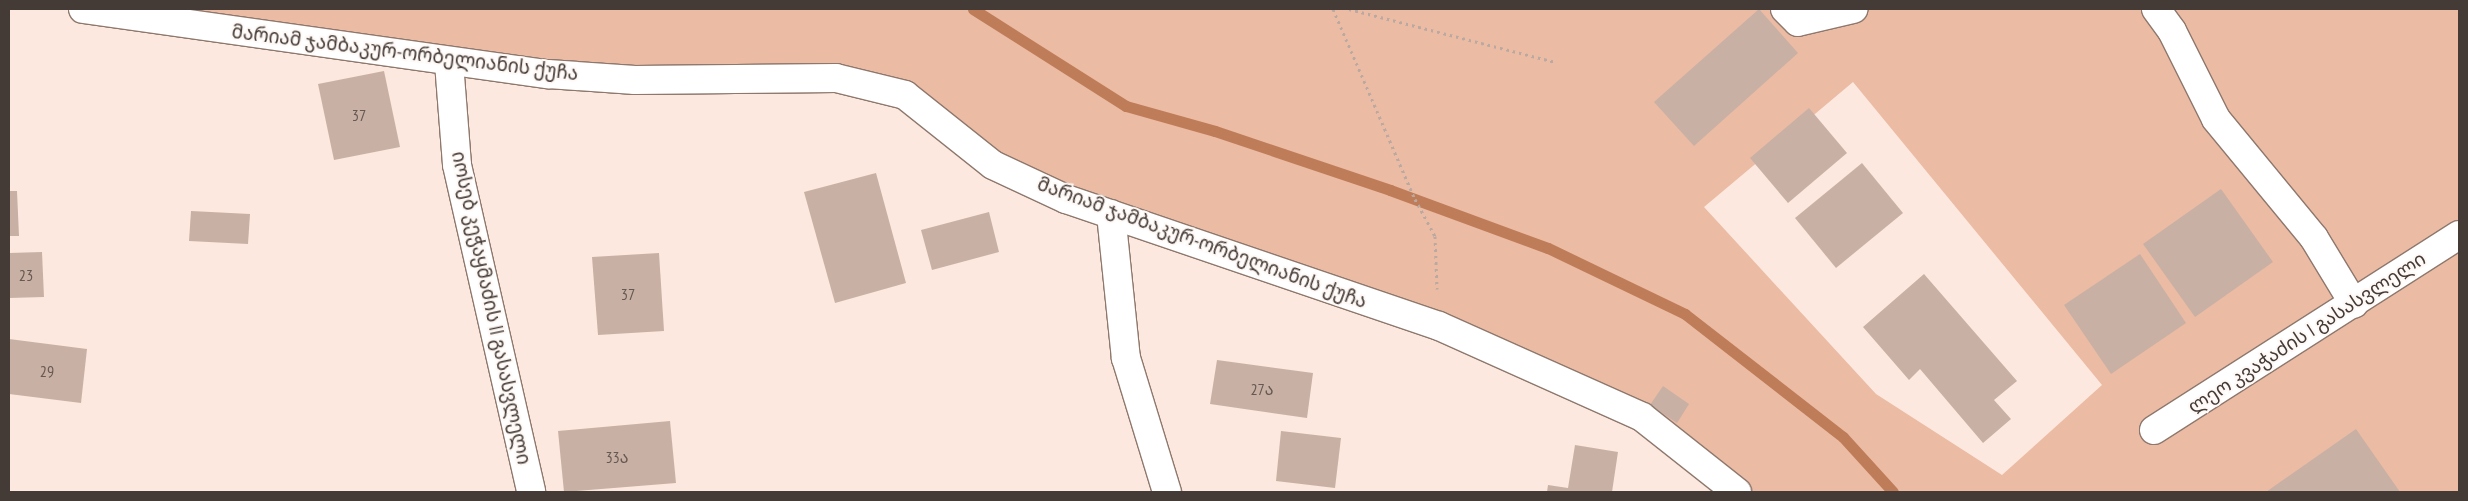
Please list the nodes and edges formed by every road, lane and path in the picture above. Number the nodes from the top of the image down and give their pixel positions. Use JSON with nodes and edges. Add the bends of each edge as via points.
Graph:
{"nodes":[{"id":1,"x":83,"y":9,"type":"edge"},
{"id":2,"x":1333,"y":9,"type":"edge"},
{"id":3,"x":1349,"y":9,"type":"edge"},
{"id":4,"x":1785,"y":9,"type":"edge"},
{"id":5,"x":1853,"y":9,"type":"edge"},
{"id":6,"x":2156,"y":9,"type":"edge"},
{"id":7,"x":1555,"y":62,"type":"dead end"},
{"id":8,"x":449,"y":63,"type":"junction"},
{"id":9,"x":1111,"y":214,"type":"junction"},
{"id":10,"x":2459,"y":235,"type":"edge"},
{"id":11,"x":2354,"y":304,"type":"junction"},
{"id":12,"x":1439,"y":326,"type":"junction"},
{"id":13,"x":2154,"y":430,"type":"dead end"},
{"id":14,"x":531,"y":492,"type":"edge"},
{"id":15,"x":1167,"y":492,"type":"edge"},
{"id":16,"x":1737,"y":492,"type":"edge"}],
"edges":[{"from":1,"to":8,"type":"street","name":"მარიამ ჯამბაკურ-ორბელიანის ქუჩა"},
{"from":2,"to":12,"type":"path","via":[[1411,190],[1435,236]]},
{"from":3,"to":7,"type":"path"},
{"from":4,"to":5,"type":"street","via":[[1798,22]]},
{"from":6,"to":11,"type":"street","via":[[2172,31],[2216,119],[2314,238]]},
{"from":8,"to":9,"type":"street","name":"მარიამ ჯამბაკურ-ორბელიანის ქუჩა","via":[[636,80],[836,78],[905,95],[993,165],[1066,199]]},
{"from":8,"to":14,"type":"street","name":"იოსებ კეჭაყმაძის II გასასვლელი","via":[[457,165]]},
{"from":9,"to":12,"type":"street","name":"მარიამ ჯამბაკურ-ორბელიანის ქუჩა"},
{"from":9,"to":15,"type":"street","via":[[1126,358]]},
{"from":10,"to":11,"type":"street","name":"ლეო კვაჭაძის I გასასვლელი"},
{"from":11,"to":13,"type":"street","name":"ლეო კვაჭაძის I გასასვლელი"},
{"from":12,"to":16,"type":"street","name":"მარიამ ჯამბაკურ-ორბელიანის ქუჩა","via":[[1642,417]]}]}
